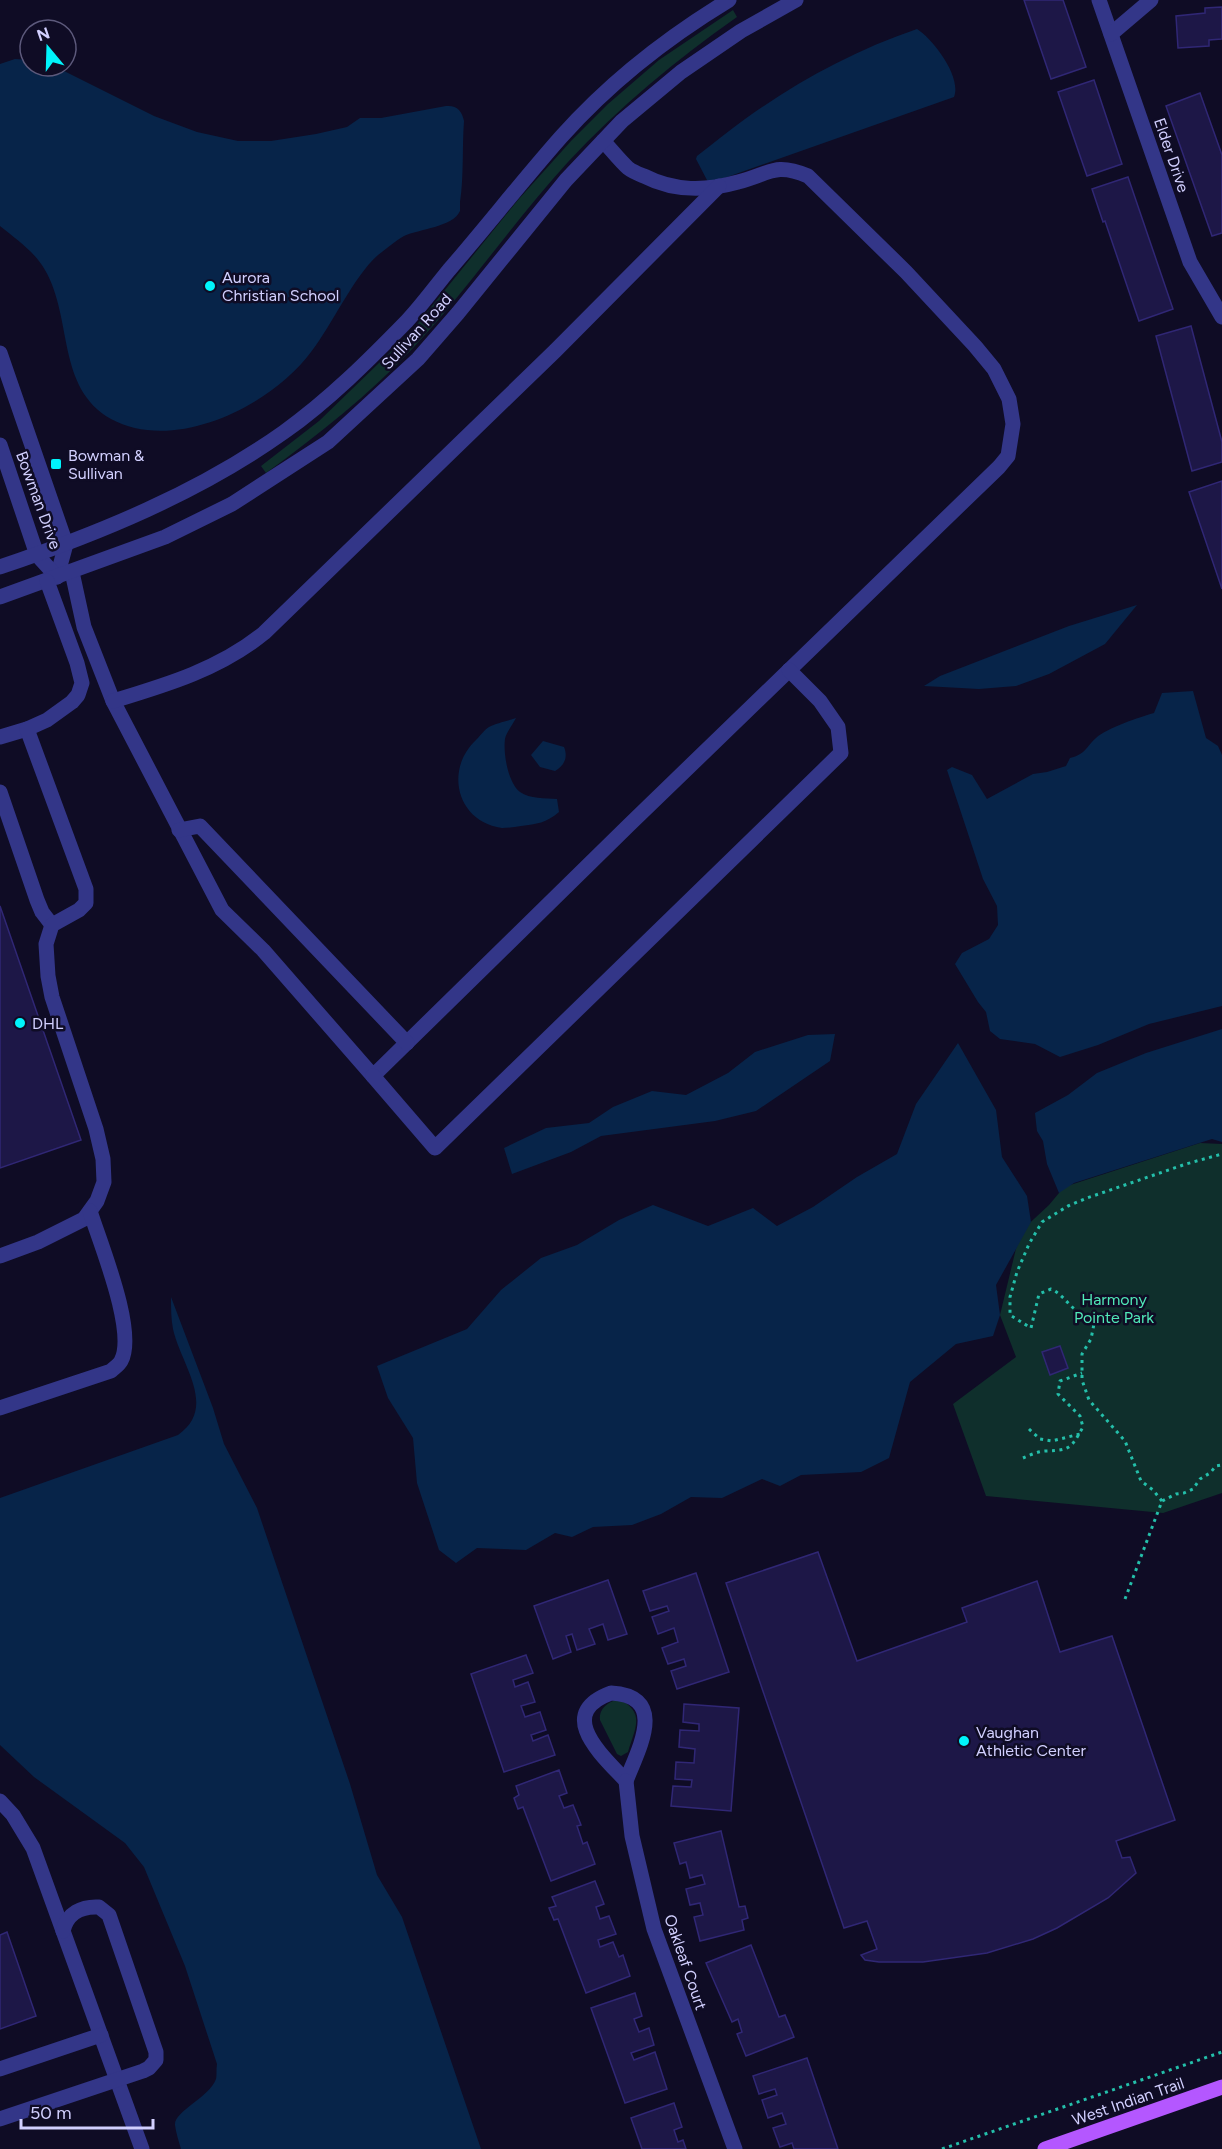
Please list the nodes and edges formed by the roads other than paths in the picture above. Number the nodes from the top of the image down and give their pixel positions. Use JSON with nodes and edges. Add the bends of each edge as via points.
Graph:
{"nodes":[{"id":1,"x":729,"y":0,"type":"edge"},
{"id":2,"x":796,"y":0,"type":"edge"},
{"id":3,"x":1099,"y":0,"type":"edge"},
{"id":4,"x":1151,"y":0,"type":"edge"},
{"id":5,"x":1111,"y":34,"type":"junction"},
{"id":6,"x":603,"y":141,"type":"junction"},
{"id":7,"x":719,"y":186,"type":"junction"},
{"id":8,"x":1222,"y":317,"type":"edge"},
{"id":9,"x":0,"y":353,"type":"edge"},
{"id":10,"x":0,"y":445,"type":"edge"},
{"id":11,"x":66,"y":544,"type":"junction"},
{"id":12,"x":36,"y":555,"type":"junction"},
{"id":13,"x":0,"y":567,"type":"edge"},
{"id":14,"x":72,"y":572,"type":"junction"},
{"id":15,"x":52,"y":579,"type":"junction"},
{"id":16,"x":0,"y":597,"type":"edge"},
{"id":17,"x":789,"y":670,"type":"junction"},
{"id":18,"x":103,"y":677,"type":"junction"},
{"id":19,"x":82,"y":683,"type":"junction"},
{"id":20,"x":113,"y":701,"type":"junction"},
{"id":21,"x":27,"y":729,"type":"junction"},
{"id":22,"x":0,"y":737,"type":"edge"},
{"id":23,"x":0,"y":792,"type":"edge"},
{"id":24,"x":179,"y":830,"type":"junction"},
{"id":25,"x":52,"y":925,"type":"junction"},
{"id":26,"x":407,"y":1043,"type":"junction"},
{"id":27,"x":373,"y":1076,"type":"junction"},
{"id":28,"x":90,"y":1211,"type":"junction"},
{"id":29,"x":0,"y":1256,"type":"edge"},
{"id":30,"x":0,"y":1408,"type":"edge"},
{"id":31,"x":626,"y":1781,"type":"junction"},
{"id":32,"x":0,"y":1801,"type":"edge"},
{"id":33,"x":63,"y":1931,"type":"junction"},
{"id":34,"x":101,"y":2035,"type":"junction"},
{"id":35,"x":0,"y":2069,"type":"edge"},
{"id":36,"x":117,"y":2080,"type":"junction"},
{"id":37,"x":1222,"y":2087,"type":"edge"},
{"id":38,"x":0,"y":2119,"type":"edge"},
{"id":39,"x":142,"y":2149,"type":"edge"},
{"id":40,"x":735,"y":2149,"type":"edge"},
{"id":41,"x":1045,"y":2149,"type":"edge"}],
"edges":[{"from":1,"to":11,"type":"street","name":"Sullivan Road","via":[[629,71],[563,135],[408,320],[332,394],[286,431],[231,467],[163,503]]},
{"from":2,"to":6,"type":"street","name":"Sullivan Road","via":[[681,72]]},
{"from":3,"to":5,"type":"street","name":"Elder Drive"},
{"from":4,"to":5,"type":"street"},
{"from":5,"to":8,"type":"street","name":"Elder Drive","via":[[1190,262]]},
{"from":6,"to":7,"type":"street","via":[[629,169],[649,179],[677,189]]},
{"from":6,"to":14,"type":"street","name":"Sullivan Road","via":[[418,359],[328,442],[232,504],[165,537]]},
{"from":7,"to":17,"type":"street","via":[[771,170],[792,170],[808,176],[975,346],[994,369],[1009,399],[1013,424],[1008,456],[999,467]]},
{"from":7,"to":20,"type":"street","via":[[264,633],[230,658],[161,687]]},
{"from":9,"to":11,"type":"street","name":"Bowman Drive"},
{"from":10,"to":12,"type":"street","name":"Bowman Drive"},
{"from":11,"to":12,"type":"street","name":"Sullivan Road"},
{"from":11,"to":15,"type":"street","name":"Bowman Drive"},
{"from":12,"to":13,"type":"street","name":"Sullivan Road"},
{"from":12,"to":15,"type":"street","name":"Bowman Drive"},
{"from":14,"to":15,"type":"street","name":"Sullivan Road"},
{"from":14,"to":18,"type":"street","via":[[84,627]]},
{"from":15,"to":16,"type":"street","name":"Sullivan Road"},
{"from":15,"to":19,"type":"street"},
{"from":17,"to":26,"type":"street"},
{"from":17,"to":27,"type":"street","via":[[820,701],[838,727],[840,753],[824,770],[435,1148]]},
{"from":18,"to":19,"type":"street"},
{"from":18,"to":20,"type":"street"},
{"from":19,"to":21,"type":"street","via":[[72,702]]},
{"from":20,"to":24,"type":"street"},
{"from":21,"to":22,"type":"street"},
{"from":21,"to":25,"type":"street","via":[[86,889],[86,903]]},
{"from":23,"to":25,"type":"street","via":[[37,900]]},
{"from":24,"to":26,"type":"street","via":[[200,826]]},
{"from":24,"to":27,"type":"street","via":[[222,910],[263,950]]},
{"from":25,"to":28,"type":"street","via":[[46,944],[50,987],[103,1159],[104,1182]]},
{"from":26,"to":27,"type":"street"},
{"from":28,"to":29,"type":"street","via":[[84,1219],[47,1238]]},
{"from":28,"to":30,"type":"street","via":[[124,1317],[126,1342],[121,1361],[111,1371]]},
{"from":31,"to":31,"type":"street","name":"Oakleaf Court","via":[[589,1740],[585,1729],[590,1705],[611,1693],[634,1699],[646,1720],[645,1733]]},
{"from":31,"to":40,"type":"street","name":"Oakleaf Court","via":[[632,1836],[654,1929]]},
{"from":32,"to":33,"type":"street","via":[[33,1848]]},
{"from":33,"to":34,"type":"street"},
{"from":33,"to":36,"type":"street","via":[[70,1916],[83,1908],[99,1907],[109,1915],[157,2056],[149,2068]]},
{"from":34,"to":35,"type":"street"},
{"from":34,"to":36,"type":"street"},
{"from":36,"to":38,"type":"street"},
{"from":36,"to":39,"type":"street"},
{"from":37,"to":41,"type":"main road","name":"West Indian Trail"}]}
